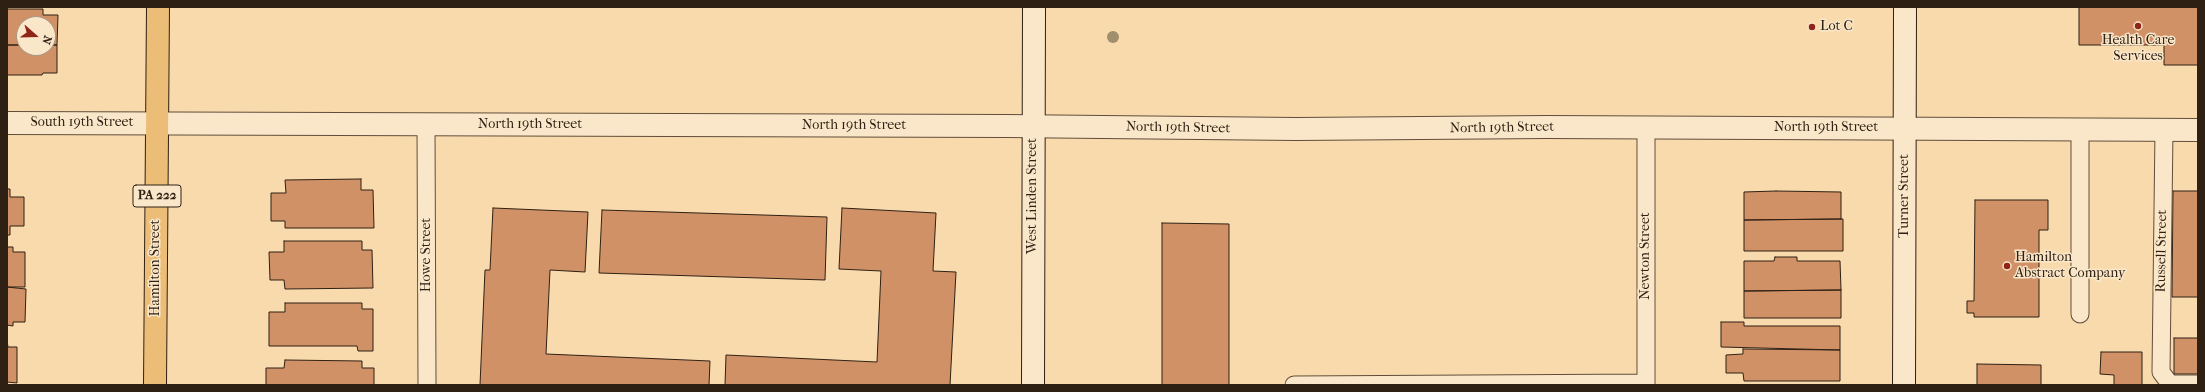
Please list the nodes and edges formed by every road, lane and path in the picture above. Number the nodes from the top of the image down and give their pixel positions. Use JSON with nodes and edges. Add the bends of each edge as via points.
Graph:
{"nodes":[{"id":1,"x":158,"y":7,"type":"edge"},
{"id":2,"x":1034,"y":7,"type":"edge"},
{"id":3,"x":1905,"y":7,"type":"edge"},
{"id":4,"x":157,"y":122,"type":"junction"},
{"id":5,"x":7,"y":123,"type":"edge"},
{"id":6,"x":426,"y":124,"type":"junction"},
{"id":7,"x":1034,"y":126,"type":"junction"},
{"id":8,"x":1646,"y":127,"type":"junction"},
{"id":9,"x":1905,"y":128,"type":"junction"},
{"id":10,"x":2080,"y":129,"type":"junction"},
{"id":11,"x":2164,"y":130,"type":"junction"},
{"id":12,"x":2198,"y":130,"type":"edge"},
{"id":13,"x":2080,"y":314,"type":"dead end"},
{"id":14,"x":1294,"y":384,"type":"edge"},
{"id":15,"x":1646,"y":384,"type":"edge"},
{"id":16,"x":2198,"y":384,"type":"edge"},
{"id":17,"x":155,"y":385,"type":"edge"},
{"id":18,"x":427,"y":385,"type":"edge"},
{"id":19,"x":1033,"y":385,"type":"edge"},
{"id":20,"x":1904,"y":385,"type":"edge"}],
"edges":[{"from":1,"to":4,"type":"main road","name":"Hamilton Street","number":"PA 222"},
{"from":2,"to":7,"type":"street","name":"West Linden Street"},
{"from":3,"to":9,"type":"street","name":"Turner Street"},
{"from":4,"to":5,"type":"street","name":"South 19th Street"},
{"from":4,"to":6,"type":"street","name":"North 19th Street"},
{"from":4,"to":17,"type":"main road","name":"Hamilton Street","number":"PA 222"},
{"from":6,"to":7,"type":"street","name":"North 19th Street"},
{"from":6,"to":18,"type":"lane","name":"Howe Street"},
{"from":7,"to":8,"type":"street","name":"North 19th Street","via":[[1296,129]]},
{"from":7,"to":19,"type":"street","name":"West Linden Street"},
{"from":8,"to":9,"type":"street","name":"North 19th Street"},
{"from":8,"to":15,"type":"lane","name":"Newton Street"},
{"from":9,"to":10,"type":"street","name":"North 19th Street"},
{"from":9,"to":20,"type":"street","name":"Turner Street"},
{"from":10,"to":11,"type":"street","name":"North 19th Street"},
{"from":10,"to":13,"type":"lane"},
{"from":11,"to":12,"type":"street","name":"North 19th Street"},
{"from":11,"to":16,"type":"lane","name":"Russell Street","via":[[2161,372],[2170,384]]},
{"from":14,"to":15,"type":"lane"}]}
